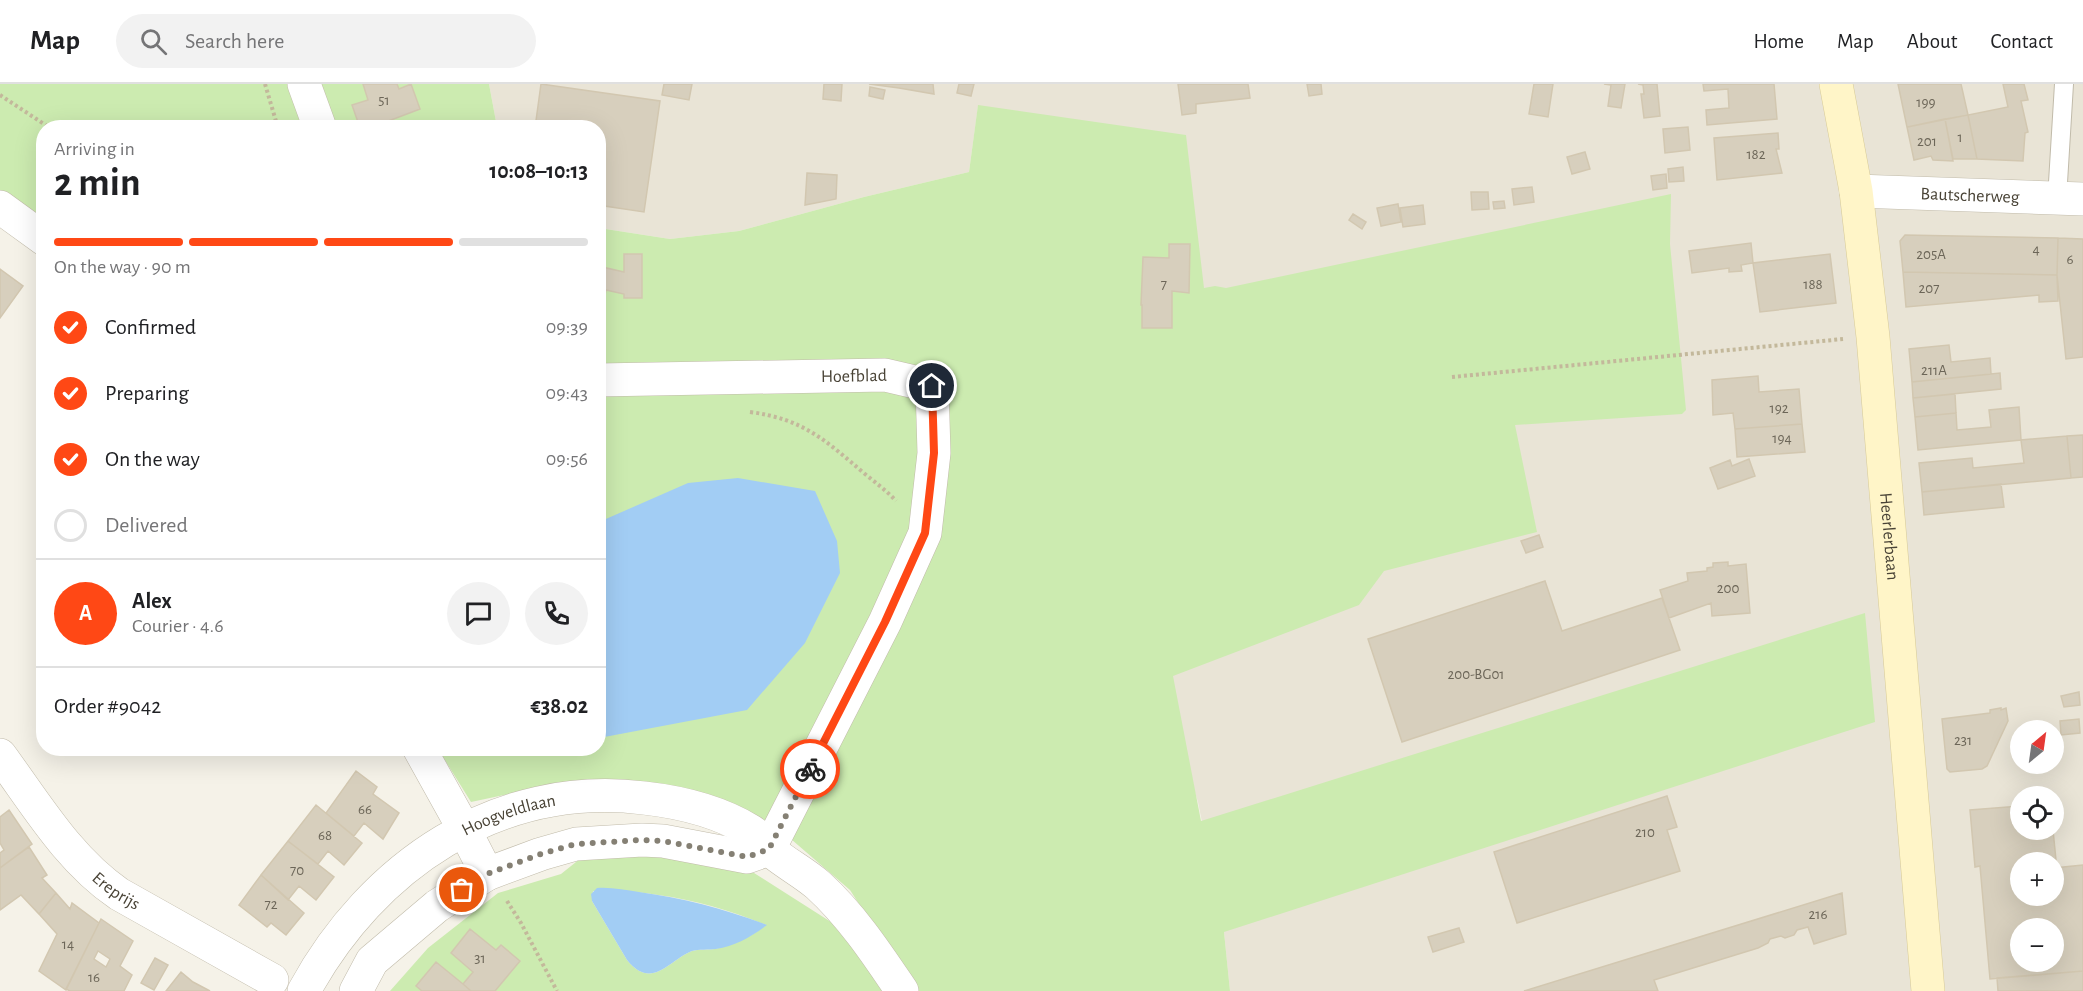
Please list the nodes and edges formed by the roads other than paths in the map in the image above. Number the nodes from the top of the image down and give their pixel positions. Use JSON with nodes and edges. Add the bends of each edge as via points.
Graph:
{"nodes":[{"id":1,"x":304,"y":84,"type":"edge"},
{"id":2,"x":1836,"y":84,"type":"edge"},
{"id":3,"x":2064,"y":84,"type":"edge"},
{"id":4,"x":317,"y":120,"type":"edge"},
{"id":5,"x":1856,"y":191,"type":"junction"},
{"id":6,"x":2070,"y":199,"type":"edge"},
{"id":7,"x":0,"y":207,"type":"edge"},
{"id":8,"x":36,"y":233,"type":"edge"},
{"id":9,"x":606,"y":380,"type":"edge"},
{"id":10,"x":0,"y":755,"type":"edge"},
{"id":11,"x":423,"y":756,"type":"edge"},
{"id":12,"x":464,"y":829,"type":"junction"},
{"id":13,"x":769,"y":849,"type":"junction"},
{"id":14,"x":487,"y":874,"type":"junction"},
{"id":15,"x":272,"y":980,"type":"dead end"},
{"id":16,"x":304,"y":991,"type":"edge"},
{"id":17,"x":356,"y":991,"type":"edge"},
{"id":18,"x":902,"y":991,"type":"edge"},
{"id":19,"x":1928,"y":991,"type":"edge"}],
"edges":[{"from":1,"to":4,"type":"street"},
{"from":2,"to":5,"type":"street","name":"Heerlerbaan"},
{"from":3,"to":6,"type":"lane"},
{"from":5,"to":6,"type":"street","name":"Bautscherweg"},
{"from":5,"to":19,"type":"street","name":"Heerlerbaan","via":[[1874,337]]},
{"from":7,"to":8,"type":"street"},
{"from":9,"to":13,"type":"street","name":"Hoefblad","via":[[885,375],[932,386],[934,453],[925,533],[885,622]]},
{"from":10,"to":15,"type":"street","name":"Ereprijs","via":[[77,859],[98,879]]},
{"from":11,"to":12,"type":"street"},
{"from":12,"to":13,"type":"street","name":"Hoogveldlaan","via":[[536,803],[616,794],[700,809],[753,832]]},
{"from":12,"to":14,"type":"street"},
{"from":12,"to":16,"type":"street","name":"Hoogveldlaan","via":[[378,890],[332,945]]},
{"from":13,"to":14,"type":"street","via":[[747,857],[663,841],[608,841],[576,844]]},
{"from":13,"to":18,"type":"street","name":"Hoogveldlaan","via":[[817,885],[847,915]]},
{"from":14,"to":17,"type":"street","via":[[437,906],[372,962]]}]}
